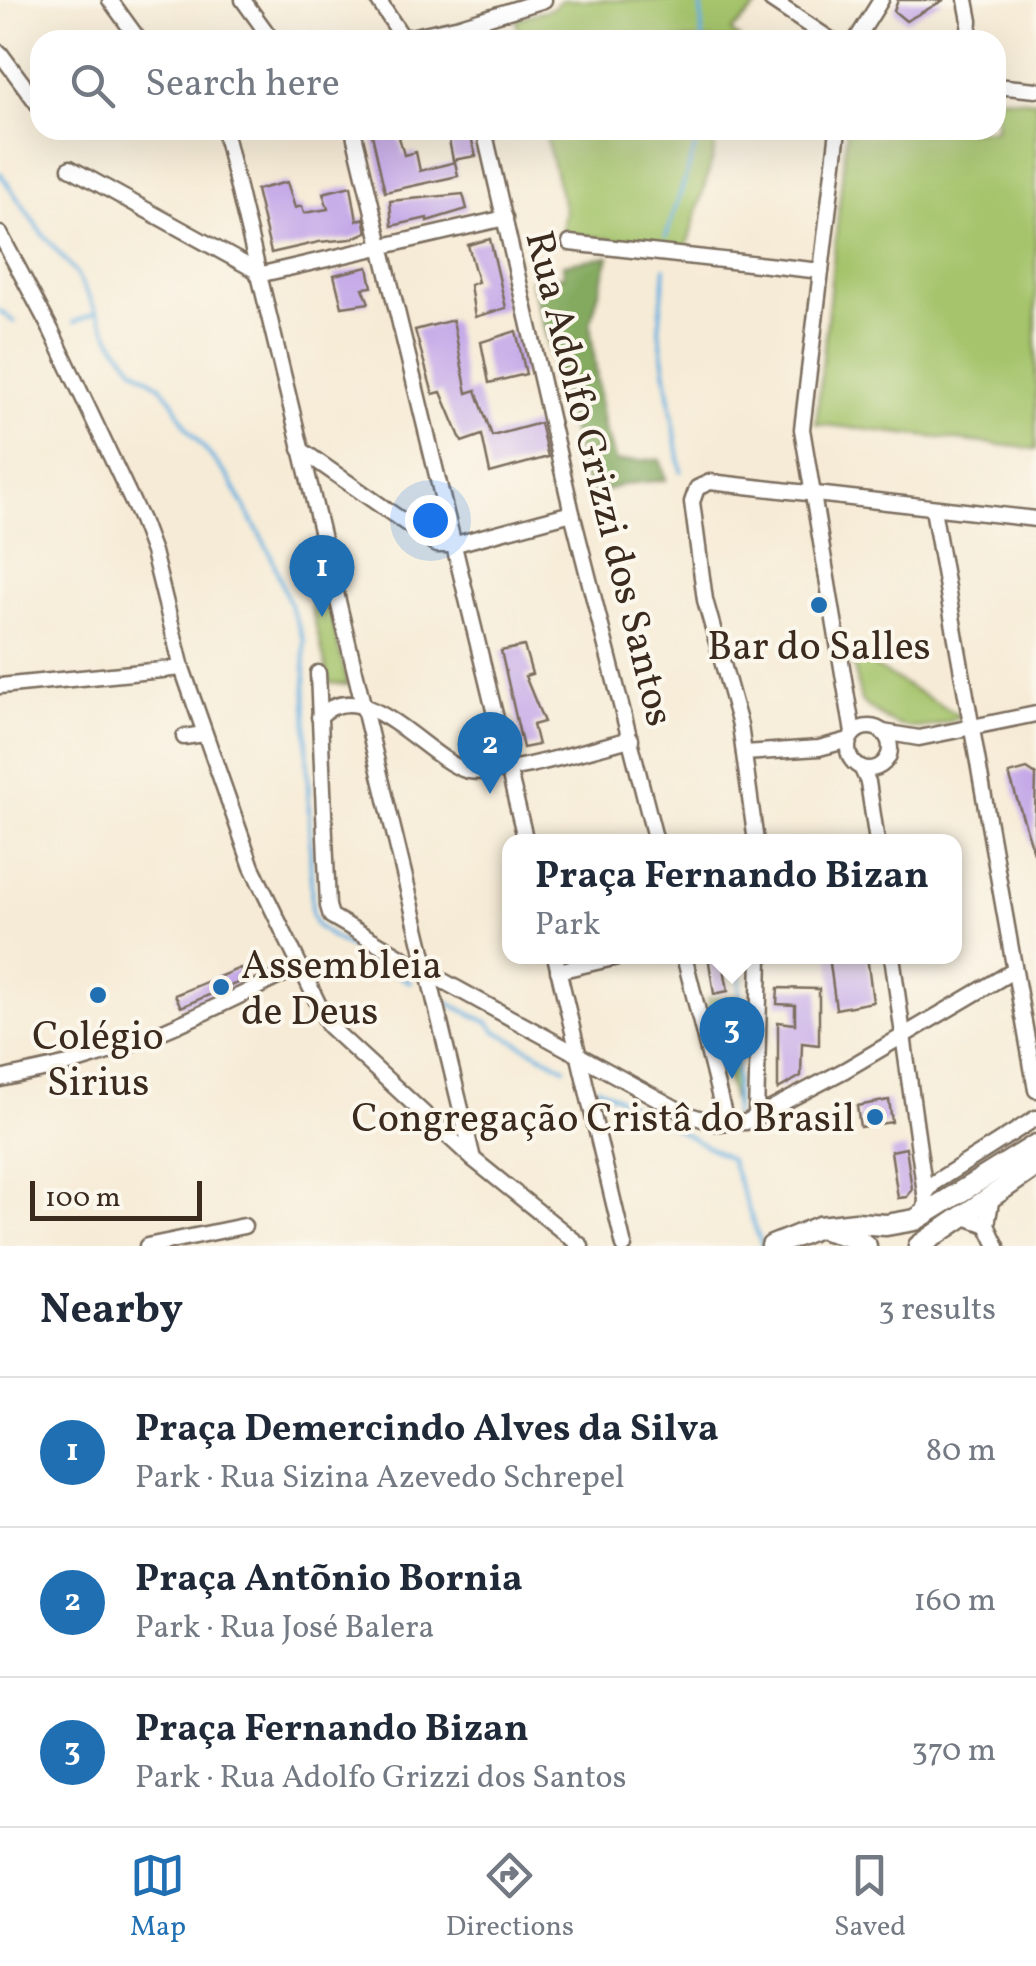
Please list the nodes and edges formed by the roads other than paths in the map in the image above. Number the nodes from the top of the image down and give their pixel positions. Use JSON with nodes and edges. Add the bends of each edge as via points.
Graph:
{"nodes":[{"id":1,"x":110,"y":0,"type":"edge"},
{"id":2,"x":243,"y":0,"type":"edge"},
{"id":3,"x":378,"y":0,"type":"edge"},
{"id":4,"x":544,"y":0,"type":"edge"},
{"id":5,"x":771,"y":0,"type":"edge"},
{"id":6,"x":881,"y":0,"type":"edge"},
{"id":7,"x":966,"y":0,"type":"edge"},
{"id":8,"x":132,"y":30,"type":"edge"},
{"id":9,"x":265,"y":30,"type":"edge"},
{"id":10,"x":394,"y":30,"type":"edge"},
{"id":11,"x":469,"y":30,"type":"edge"},
{"id":12,"x":817,"y":30,"type":"edge"},
{"id":13,"x":862,"y":30,"type":"edge"},
{"id":14,"x":969,"y":30,"type":"edge"},
{"id":15,"x":0,"y":53,"type":"edge"},
{"id":16,"x":1006,"y":87,"type":"edge"},
{"id":17,"x":1036,"y":90,"type":"edge"},
{"id":18,"x":30,"y":93,"type":"edge"},
{"id":19,"x":226,"y":140,"type":"edge"},
{"id":20,"x":355,"y":140,"type":"edge"},
{"id":21,"x":486,"y":140,"type":"edge"},
{"id":22,"x":837,"y":140,"type":"edge"},
{"id":23,"x":70,"y":168,"type":"dead end"},
{"id":24,"x":505,"y":218,"type":"junction"},
{"id":25,"x":0,"y":234,"type":"edge"},
{"id":26,"x":570,"y":243,"type":"dead end"},
{"id":27,"x":250,"y":244,"type":"junction"},
{"id":28,"x":382,"y":247,"type":"junction"},
{"id":29,"x":234,"y":256,"type":"junction"},
{"id":30,"x":820,"y":271,"type":"junction"},
{"id":31,"x":258,"y":273,"type":"junction"},
{"id":32,"x":300,"y":449,"type":"junction"},
{"id":33,"x":332,"y":472,"type":"junction"},
{"id":34,"x":308,"y":488,"type":"junction"},
{"id":35,"x":812,"y":495,"type":"junction"},
{"id":36,"x":933,"y":508,"type":"junction"},
{"id":37,"x":572,"y":514,"type":"junction"},
{"id":38,"x":1036,"y":519,"type":"edge"},
{"id":39,"x":452,"y":545,"type":"junction"},
{"id":40,"x":182,"y":668,"type":"junction"},
{"id":41,"x":318,"y":673,"type":"dead end"},
{"id":42,"x":0,"y":686,"type":"edge"},
{"id":43,"x":847,"y":696,"type":"junction"},
{"id":44,"x":360,"y":704,"type":"junction"},
{"id":45,"x":1036,"y":714,"type":"edge"},
{"id":46,"x":319,"y":717,"type":"junction"},
{"id":47,"x":880,"y":730,"type":"junction"},
{"id":48,"x":972,"y":730,"type":"junction"},
{"id":49,"x":204,"y":734,"type":"junction"},
{"id":50,"x":851,"y":736,"type":"junction"},
{"id":51,"x":184,"y":737,"type":"dead end"},
{"id":52,"x":919,"y":738,"type":"junction"},
{"id":53,"x":631,"y":739,"type":"junction"},
{"id":54,"x":818,"y":748,"type":"junction"},
{"id":55,"x":744,"y":753,"type":"junction"},
{"id":56,"x":849,"y":756,"type":"junction"},
{"id":57,"x":888,"y":756,"type":"junction"},
{"id":58,"x":508,"y":768,"type":"junction"},
{"id":59,"x":861,"y":768,"type":"junction"},
{"id":60,"x":524,"y":834,"type":"edge"},
{"id":61,"x":654,"y":834,"type":"edge"},
{"id":62,"x":755,"y":834,"type":"edge"},
{"id":63,"x":875,"y":834,"type":"edge"},
{"id":64,"x":557,"y":964,"type":"edge"},
{"id":65,"x":686,"y":964,"type":"edge"},
{"id":66,"x":760,"y":964,"type":"edge"},
{"id":67,"x":893,"y":964,"type":"edge"},
{"id":68,"x":299,"y":967,"type":"junction"},
{"id":69,"x":1013,"y":971,"type":"junction"},
{"id":70,"x":426,"y":972,"type":"junction"},
{"id":71,"x":903,"y":1036,"type":"junction"},
{"id":72,"x":578,"y":1056,"type":"junction"},
{"id":73,"x":0,"y":1078,"type":"edge"},
{"id":74,"x":1036,"y":1090,"type":"edge"},
{"id":75,"x":458,"y":1104,"type":"junction"},
{"id":76,"x":756,"y":1117,"type":"junction"},
{"id":77,"x":1036,"y":1118,"type":"edge"},
{"id":78,"x":432,"y":1122,"type":"junction"},
{"id":79,"x":726,"y":1122,"type":"junction"},
{"id":80,"x":1036,"y":1146,"type":"edge"},
{"id":81,"x":1036,"y":1158,"type":"edge"},
{"id":82,"x":472,"y":1159,"type":"junction"},
{"id":83,"x":1036,"y":1166,"type":"edge"},
{"id":84,"x":1011,"y":1183,"type":"junction"},
{"id":85,"x":924,"y":1194,"type":"junction"},
{"id":86,"x":992,"y":1196,"type":"junction"},
{"id":87,"x":924,"y":1216,"type":"junction"},
{"id":88,"x":962,"y":1216,"type":"junction"},
{"id":89,"x":988,"y":1225,"type":"junction"},
{"id":90,"x":244,"y":1226,"type":"dead end"},
{"id":91,"x":819,"y":1227,"type":"junction"},
{"id":92,"x":620,"y":1242,"type":"edge"},
{"id":93,"x":778,"y":1243,"type":"edge"},
{"id":94,"x":147,"y":1246,"type":"edge"},
{"id":95,"x":581,"y":1246,"type":"edge"},
{"id":96,"x":866,"y":1246,"type":"edge"},
{"id":97,"x":919,"y":1246,"type":"edge"},
{"id":98,"x":997,"y":1246,"type":"edge"}],
"edges":[{"from":1,"to":8,"type":"street"},
{"from":2,"to":9,"type":"street"},
{"from":3,"to":10,"type":"street"},
{"from":4,"to":11,"type":"street"},
{"from":5,"to":12,"type":"street"},
{"from":6,"to":13,"type":"street"},
{"from":7,"to":14,"type":"street"},
{"from":15,"to":18,"type":"street"},
{"from":16,"to":17,"type":"street"},
{"from":19,"to":27,"type":"street"},
{"from":20,"to":28,"type":"street"},
{"from":21,"to":24,"type":"street","name":"Rua Adolfo Grizzi dos Santos"},
{"from":22,"to":30,"type":"street"},
{"from":23,"to":29,"type":"street"},
{"from":24,"to":28,"type":"street"},
{"from":24,"to":37,"type":"street","name":"Rua Adolfo Grizzi dos Santos"},
{"from":25,"to":40,"type":"street","via":[[141,520]]},
{"from":26,"to":30,"type":"street"},
{"from":27,"to":29,"type":"street","via":[[244,255]]},
{"from":27,"to":31,"type":"street"},
{"from":28,"to":31,"type":"street"},
{"from":28,"to":39,"type":"street"},
{"from":29,"to":31,"type":"street"},
{"from":30,"to":35,"type":"street","via":[[802,428]]},
{"from":31,"to":32,"type":"street"},
{"from":32,"to":33,"type":"street"},
{"from":32,"to":34,"type":"street"},
{"from":33,"to":34,"type":"street","via":[[312,474]]},
{"from":33,"to":39,"type":"street","via":[[430,542]]},
{"from":34,"to":44,"type":"street"},
{"from":35,"to":36,"type":"street"},
{"from":35,"to":43,"type":"street"},
{"from":35,"to":55,"type":"street","via":[[710,482],[697,488],[692,502],[705,600]]},
{"from":36,"to":38,"type":"street"},
{"from":36,"to":48,"type":"street"},
{"from":37,"to":39,"type":"street"},
{"from":37,"to":53,"type":"street","name":"Rua Adolfo Grizzi dos Santos"},
{"from":39,"to":58,"type":"street"},
{"from":40,"to":42,"type":"street"},
{"from":40,"to":49,"type":"street"},
{"from":41,"to":46,"type":"street"},
{"from":43,"to":47,"type":"street"},
{"from":43,"to":50,"type":"street"},
{"from":44,"to":46,"type":"street","via":[[336,706]]},
{"from":44,"to":58,"type":"street","via":[[459,767],[482,773]]},
{"from":44,"to":70,"type":"street"},
{"from":45,"to":48,"type":"street"},
{"from":46,"to":70,"type":"street","via":[[328,911]]},
{"from":47,"to":50,"type":"street","via":[[868,726]]},
{"from":47,"to":52,"type":"street"},
{"from":47,"to":57,"type":"street"},
{"from":48,"to":52,"type":"street"},
{"from":48,"to":69,"type":"street"},
{"from":49,"to":51,"type":"street"},
{"from":49,"to":68,"type":"street","via":[[252,867]]},
{"from":50,"to":54,"type":"street"},
{"from":50,"to":56,"type":"street"},
{"from":52,"to":57,"type":"street"},
{"from":53,"to":58,"type":"street"},
{"from":53,"to":61,"type":"street","name":"Rua Adolfo Grizzi dos Santos"},
{"from":54,"to":55,"type":"street"},
{"from":54,"to":56,"type":"street"},
{"from":55,"to":62,"type":"street"},
{"from":56,"to":59,"type":"street"},
{"from":57,"to":59,"type":"street","via":[[877,767]]},
{"from":58,"to":60,"type":"street"},
{"from":59,"to":63,"type":"street"},
{"from":64,"to":72,"type":"street"},
{"from":65,"to":79,"type":"street"},
{"from":66,"to":76,"type":"street"},
{"from":67,"to":71,"type":"street"},
{"from":68,"to":73,"type":"street","via":[[114,1049]]},
{"from":68,"to":78,"type":"street","via":[[328,1026]]},
{"from":69,"to":71,"type":"street"},
{"from":69,"to":74,"type":"street"},
{"from":70,"to":72,"type":"street"},
{"from":70,"to":75,"type":"street"},
{"from":71,"to":76,"type":"street"},
{"from":71,"to":85,"type":"street"},
{"from":72,"to":79,"type":"street","via":[[686,1114]]},
{"from":72,"to":92,"type":"street"},
{"from":75,"to":78,"type":"street","via":[[448,1118]]},
{"from":75,"to":82,"type":"street"},
{"from":76,"to":79,"type":"street"},
{"from":77,"to":85,"type":"street"},
{"from":78,"to":82,"type":"street"},
{"from":80,"to":87,"type":"main road"},
{"from":81,"to":84,"type":"main road"},
{"from":82,"to":95,"type":"street"},
{"from":83,"to":84,"type":"main road"},
{"from":84,"to":86,"type":"main road"},
{"from":85,"to":87,"type":"street"},
{"from":86,"to":88,"type":"main road"},
{"from":86,"to":89,"type":"street"},
{"from":87,"to":91,"type":"main road","via":[[896,1224]]},
{"from":88,"to":89,"type":"street"},
{"from":88,"to":97,"type":"main road"},
{"from":89,"to":98,"type":"street"},
{"from":90,"to":94,"type":"street"},
{"from":91,"to":93,"type":"main road"},
{"from":91,"to":96,"type":"main road"}]}
